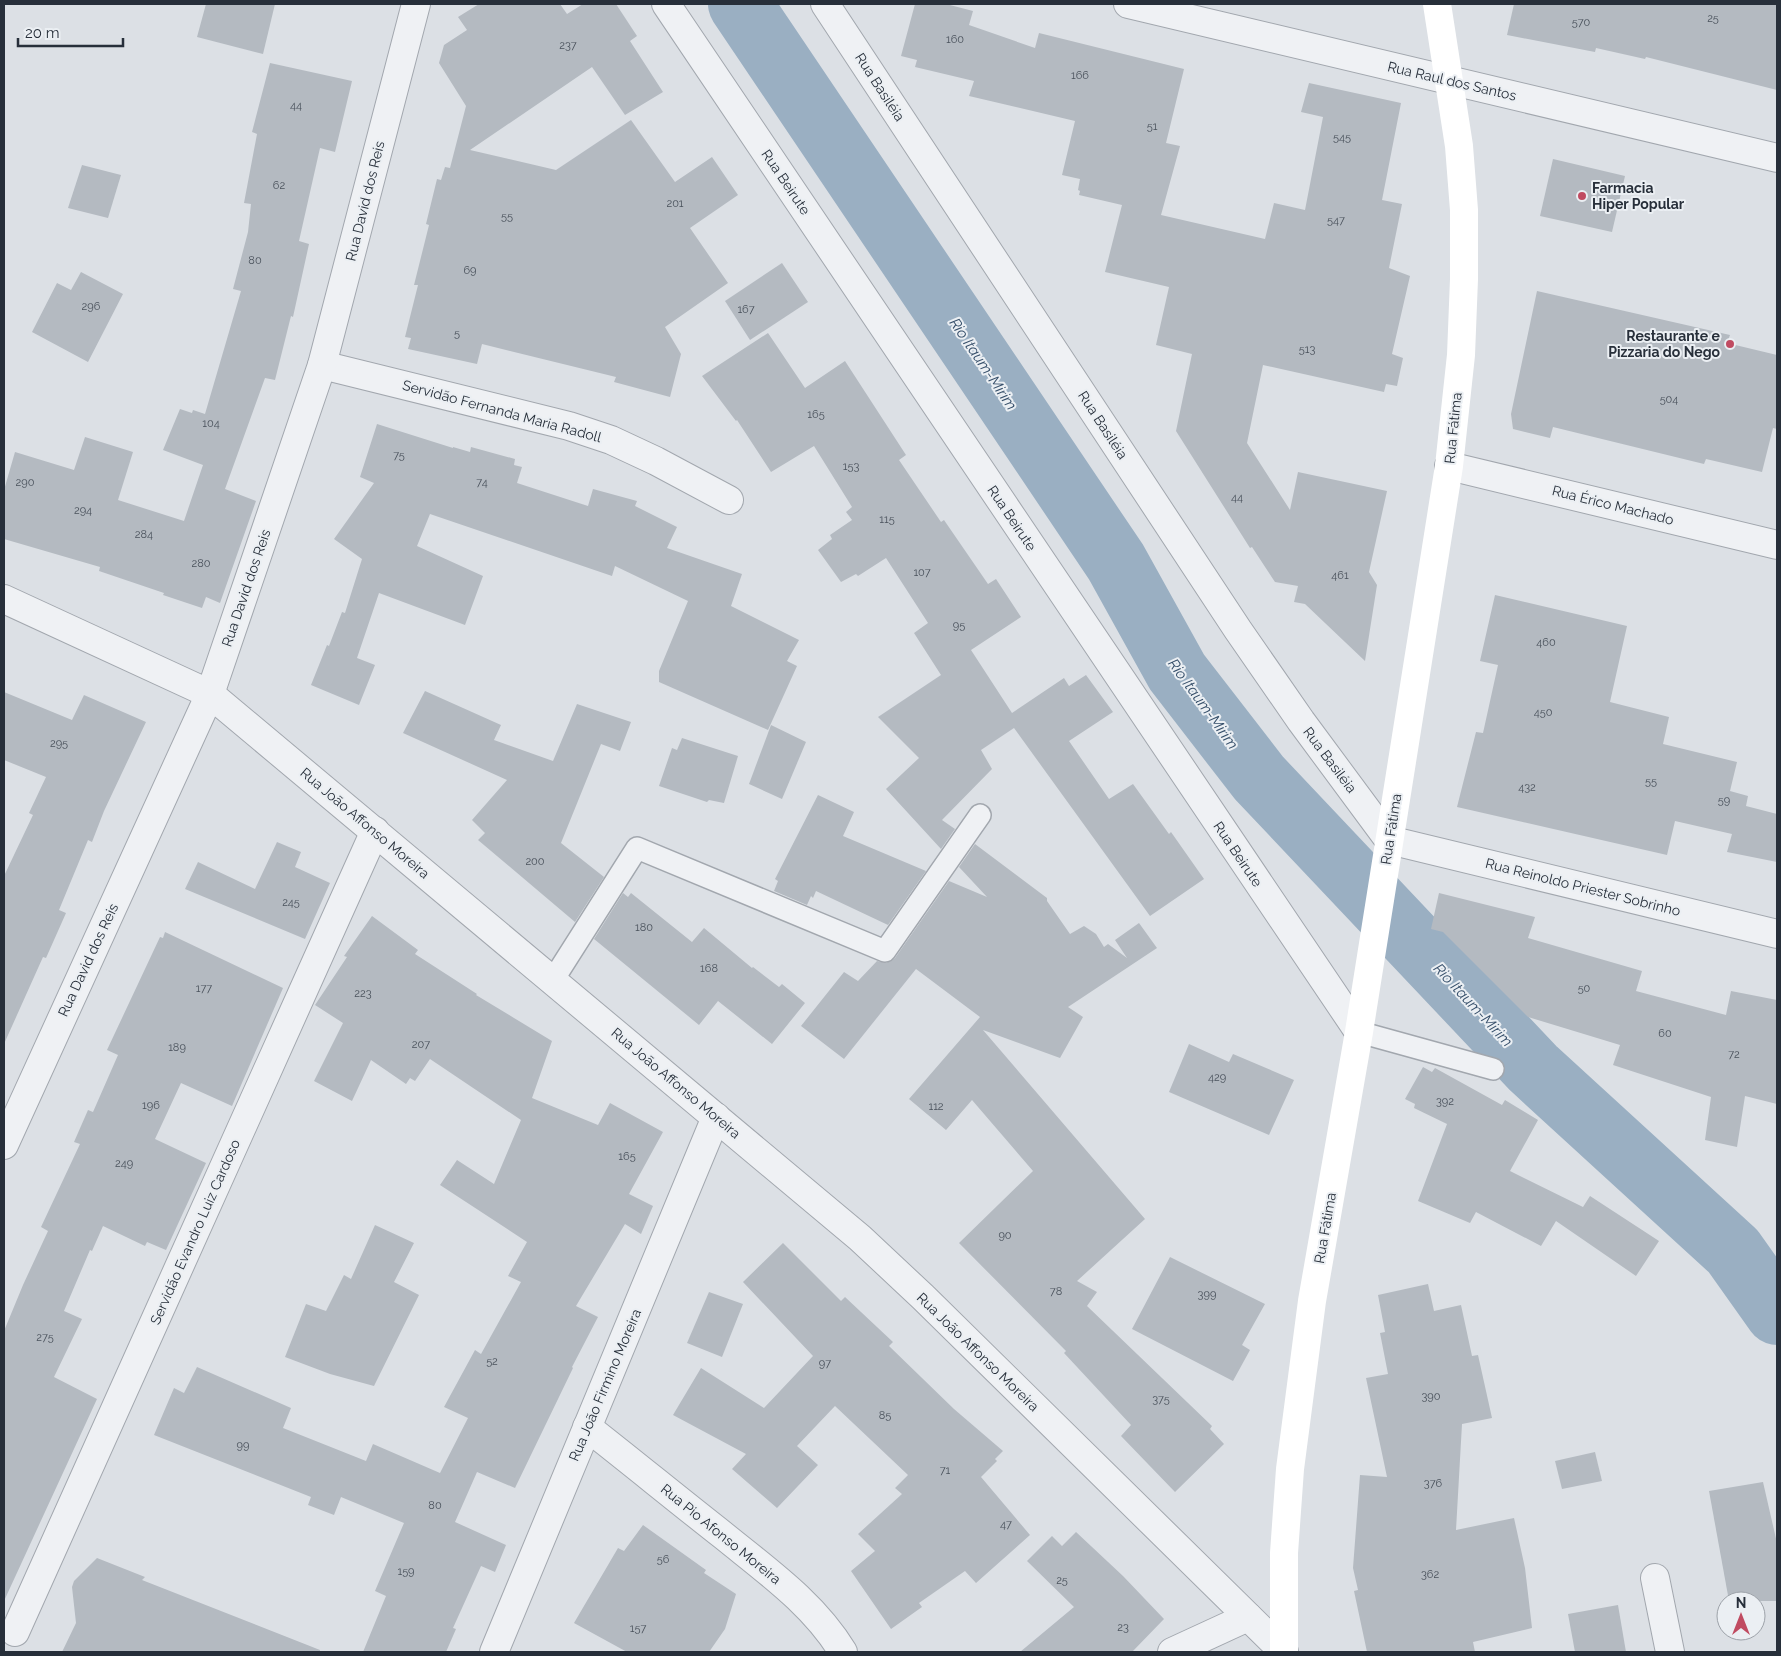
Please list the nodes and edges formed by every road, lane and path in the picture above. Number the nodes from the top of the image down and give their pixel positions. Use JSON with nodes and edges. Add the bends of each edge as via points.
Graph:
{"nodes":[{"id":1,"x":416,"y":4,"type":"edge"},
{"id":2,"x":666,"y":4,"type":"edge"},
{"id":3,"x":825,"y":4,"type":"edge"},
{"id":4,"x":1128,"y":4,"type":"edge"},
{"id":5,"x":1437,"y":4,"type":"edge"},
{"id":6,"x":1450,"y":80,"type":"junction"},
{"id":7,"x":1777,"y":158,"type":"edge"},
{"id":8,"x":322,"y":365,"type":"junction"},
{"id":9,"x":1449,"y":466,"type":"junction"},
{"id":10,"x":729,"y":500,"type":"dead end"},
{"id":11,"x":1777,"y":545,"type":"edge"},
{"id":12,"x":4,"y":599,"type":"edge"},
{"id":13,"x":210,"y":694,"type":"junction"},
{"id":14,"x":980,"y":815,"type":"dead end"},
{"id":15,"x":375,"y":832,"type":"junction"},
{"id":16,"x":1389,"y":840,"type":"junction"},
{"id":17,"x":1777,"y":934,"type":"edge"},
{"id":18,"x":553,"y":980,"type":"junction"},
{"id":19,"x":1359,"y":1032,"type":"junction"},
{"id":20,"x":1493,"y":1069,"type":"dead end"},
{"id":21,"x":716,"y":1117,"type":"junction"},
{"id":22,"x":4,"y":1145,"type":"edge"},
{"id":23,"x":587,"y":1427,"type":"junction"},
{"id":24,"x":1656,"y":1578,"type":"dead end"},
{"id":25,"x":1248,"y":1617,"type":"junction"},
{"id":26,"x":15,"y":1632,"type":"dead end"},
{"id":27,"x":494,"y":1652,"type":"edge"},
{"id":28,"x":843,"y":1652,"type":"edge"},
{"id":29,"x":1172,"y":1652,"type":"edge"},
{"id":30,"x":1284,"y":1652,"type":"edge"},
{"id":31,"x":1670,"y":1652,"type":"edge"}],
"edges":[{"from":1,"to":8,"type":"street","name":"Rua David dos Reis"},
{"from":2,"to":19,"type":"street","name":"Rua Beirute"},
{"from":3,"to":16,"type":"street","name":"Rua Basiléia","via":[[1238,630]]},
{"from":4,"to":6,"type":"street","name":"Rua Raul dos Santos"},
{"from":5,"to":6,"type":"main road","name":"Rua Fátima"},
{"from":6,"to":7,"type":"street","name":"Rua Raul dos Santos"},
{"from":6,"to":9,"type":"main road","name":"Rua Fátima","via":[[1464,210],[1464,279],[1461,355]]},
{"from":8,"to":10,"type":"street","name":"Servidão Fernanda Maria Radoll","via":[[578,429],[629,448]]},
{"from":8,"to":13,"type":"street","name":"Rua David dos Reis"},
{"from":9,"to":11,"type":"street","name":"Rua Érico Machado"},
{"from":9,"to":16,"type":"main road","name":"Rua Fátima"},
{"from":12,"to":13,"type":"street","name":"Rua João Affonso Moreira"},
{"from":13,"to":15,"type":"street","name":"Rua João Affonso Moreira"},
{"from":13,"to":22,"type":"street","name":"Rua David dos Reis"},
{"from":14,"to":18,"type":"lane","via":[[885,951],[637,848]]},
{"from":15,"to":18,"type":"street","name":"Rua João Affonso Moreira"},
{"from":15,"to":26,"type":"street","name":"Servidão Evandro Luiz Cardoso"},
{"from":16,"to":17,"type":"street","name":"Rua Reinoldo Priester Sobrinho"},
{"from":16,"to":19,"type":"main road","name":"Rua Fátima"},
{"from":18,"to":21,"type":"street","name":"Rua João Affonso Moreira"},
{"from":19,"to":20,"type":"lane"},
{"from":19,"to":30,"type":"main road","name":"Rua Fátima","via":[[1312,1301],[1290,1469],[1284,1553]]},
{"from":21,"to":23,"type":"street","name":"Rua João Firmino Moreira"},
{"from":21,"to":25,"type":"street","name":"Rua João Affonso Moreira","via":[[860,1238],[923,1297]]},
{"from":23,"to":27,"type":"street","name":"Rua João Firmino Moreira"},
{"from":23,"to":28,"type":"street","name":"Rua Pio Afonso Moreira","via":[[810,1608]]},
{"from":24,"to":31,"type":"street"},
{"from":25,"to":29,"type":"street"},
{"from":25,"to":30,"type":"street","name":"Rua João Affonso Moreira"}]}
